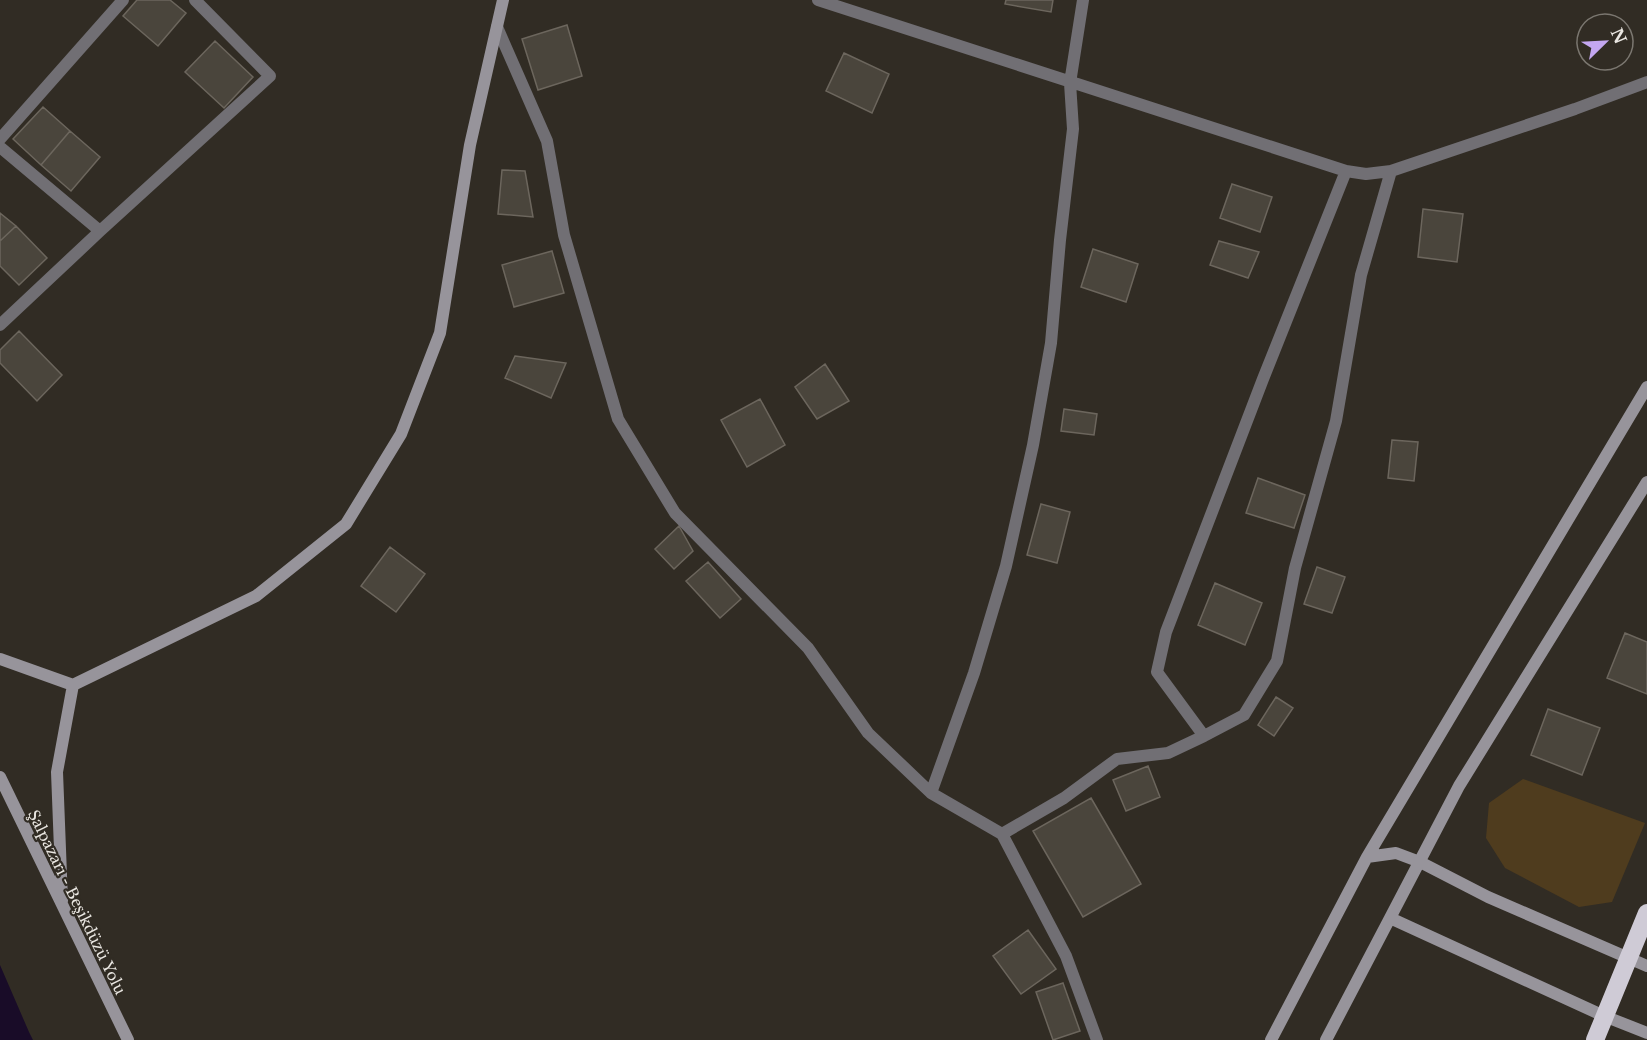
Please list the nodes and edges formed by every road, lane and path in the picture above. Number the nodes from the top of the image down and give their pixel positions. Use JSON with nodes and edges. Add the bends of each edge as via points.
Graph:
{"nodes":[{"id":1,"x":123,"y":0,"type":"edge"},
{"id":2,"x":195,"y":0,"type":"edge"},
{"id":3,"x":503,"y":0,"type":"edge"},
{"id":4,"x":818,"y":0,"type":"edge"},
{"id":5,"x":1083,"y":0,"type":"edge"},
{"id":6,"x":497,"y":27,"type":"junction"},
{"id":7,"x":1647,"y":82,"type":"edge"},
{"id":8,"x":1070,"y":83,"type":"junction"},
{"id":9,"x":0,"y":138,"type":"edge"},
{"id":10,"x":0,"y":147,"type":"edge"},
{"id":11,"x":1346,"y":171,"type":"junction"},
{"id":12,"x":1391,"y":171,"type":"junction"},
{"id":13,"x":100,"y":231,"type":"junction"},
{"id":14,"x":0,"y":325,"type":"edge"},
{"id":15,"x":1647,"y":387,"type":"edge"},
{"id":16,"x":1647,"y":482,"type":"edge"},
{"id":17,"x":0,"y":659,"type":"edge"},
{"id":18,"x":73,"y":685,"type":"junction"},
{"id":19,"x":1204,"y":736,"type":"junction"},
{"id":20,"x":0,"y":777,"type":"edge"},
{"id":21,"x":931,"y":793,"type":"junction"},
{"id":22,"x":1002,"y":834,"type":"junction"},
{"id":23,"x":1367,"y":857,"type":"junction"},
{"id":24,"x":1420,"y":862,"type":"junction"},
{"id":25,"x":62,"y":908,"type":"junction"},
{"id":26,"x":1647,"y":913,"type":"edge"},
{"id":27,"x":1390,"y":918,"type":"junction"},
{"id":28,"x":1629,"y":959,"type":"junction"},
{"id":29,"x":1647,"y":966,"type":"edge"},
{"id":30,"x":1604,"y":1016,"type":"junction"},
{"id":31,"x":1647,"y":1033,"type":"edge"},
{"id":32,"x":128,"y":1040,"type":"edge"},
{"id":33,"x":1098,"y":1040,"type":"edge"},
{"id":34,"x":1270,"y":1040,"type":"edge"},
{"id":35,"x":1326,"y":1040,"type":"edge"},
{"id":36,"x":1594,"y":1040,"type":"edge"}],
"edges":[{"from":1,"to":9,"type":"street"},
{"from":2,"to":13,"type":"street","via":[[270,76]]},
{"from":3,"to":6,"type":"street"},
{"from":4,"to":8,"type":"street"},
{"from":5,"to":8,"type":"street"},
{"from":6,"to":18,"type":"street","via":[[470,145],[440,333],[401,434],[346,524],[256,596]]},
{"from":6,"to":21,"type":"street","via":[[547,141],[564,236],[618,419],[675,513],[808,648],[868,733]]},
{"from":7,"to":12,"type":"street"},
{"from":8,"to":11,"type":"street"},
{"from":8,"to":21,"type":"street","via":[[1073,129],[1051,344],[1033,445],[1003,576],[974,673]]},
{"from":10,"to":13,"type":"street"},
{"from":11,"to":12,"type":"street"},
{"from":11,"to":19,"type":"street","via":[[1166,632],[1157,672]]},
{"from":12,"to":19,"type":"street","via":[[1361,275],[1336,421],[1295,568],[1277,660],[1244,715]]},
{"from":13,"to":14,"type":"street"},
{"from":15,"to":23,"type":"street"},
{"from":16,"to":24,"type":"street","via":[[1459,786]]},
{"from":17,"to":18,"type":"street"},
{"from":18,"to":25,"type":"street","via":[[57,772]]},
{"from":19,"to":22,"type":"street","via":[[1168,753],[1117,759],[1064,798]]},
{"from":20,"to":25,"type":"street","name":"Şalpazarı - Beşikdüzü Yolu"},
{"from":21,"to":22,"type":"street"},
{"from":22,"to":33,"type":"street","via":[[1066,956]]},
{"from":23,"to":24,"type":"street","via":[[1396,853]]},
{"from":23,"to":34,"type":"street"},
{"from":24,"to":27,"type":"street"},
{"from":24,"to":28,"type":"street","via":[[1488,897]]},
{"from":25,"to":32,"type":"street","name":"Şalpazarı - Beşikdüzü Yolu"},
{"from":26,"to":28,"type":"highway"},
{"from":27,"to":30,"type":"street"},
{"from":27,"to":35,"type":"street"},
{"from":28,"to":29,"type":"street"},
{"from":28,"to":30,"type":"highway"},
{"from":30,"to":31,"type":"street"},
{"from":30,"to":36,"type":"highway"}]}
